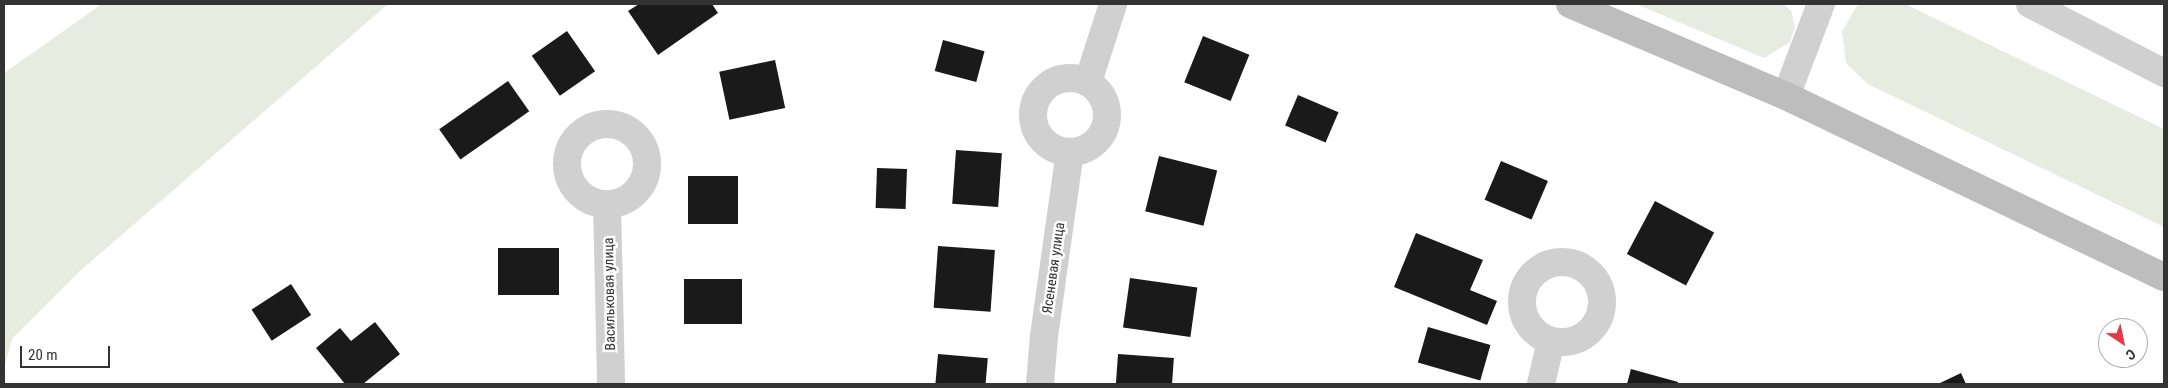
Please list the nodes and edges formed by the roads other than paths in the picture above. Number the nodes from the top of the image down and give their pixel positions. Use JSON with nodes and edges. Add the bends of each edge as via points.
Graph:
{"nodes":[{"id":1,"x":1113,"y":4,"type":"edge"},
{"id":2,"x":1570,"y":4,"type":"edge"},
{"id":3,"x":1822,"y":4,"type":"edge"},
{"id":4,"x":2030,"y":4,"type":"edge"},
{"id":5,"x":2164,"y":73,"type":"edge"},
{"id":6,"x":1088,"y":82,"type":"junction"},
{"id":7,"x":1786,"y":96,"type":"junction"},
{"id":8,"x":1070,"y":152,"type":"junction"},
{"id":9,"x":607,"y":204,"type":"dead end"},
{"id":10,"x":2164,"y":278,"type":"edge"},
{"id":11,"x":1551,"y":341,"type":"dead end"},
{"id":12,"x":611,"y":384,"type":"edge"},
{"id":13,"x":1040,"y":384,"type":"edge"},
{"id":14,"x":1541,"y":384,"type":"edge"}],
"edges":[{"from":1,"to":6,"type":"street"},
{"from":2,"to":7,"type":"street"},
{"from":3,"to":7,"type":"street"},
{"from":4,"to":5,"type":"street"},
{"from":6,"to":8,"type":"street","via":[[1104,100],[1106,124],[1093,144]]},
{"from":6,"to":8,"type":"street","via":[[1076,78],[1052,82],[1036,100],[1033,111],[1036,129],[1047,144]]},
{"from":7,"to":10,"type":"street"},
{"from":8,"to":13,"type":"street","name":"Ясеневая улица"},
{"from":9,"to":12,"type":"street","name":"Васильковая улица"},
{"from":11,"to":14,"type":"street"}]}
